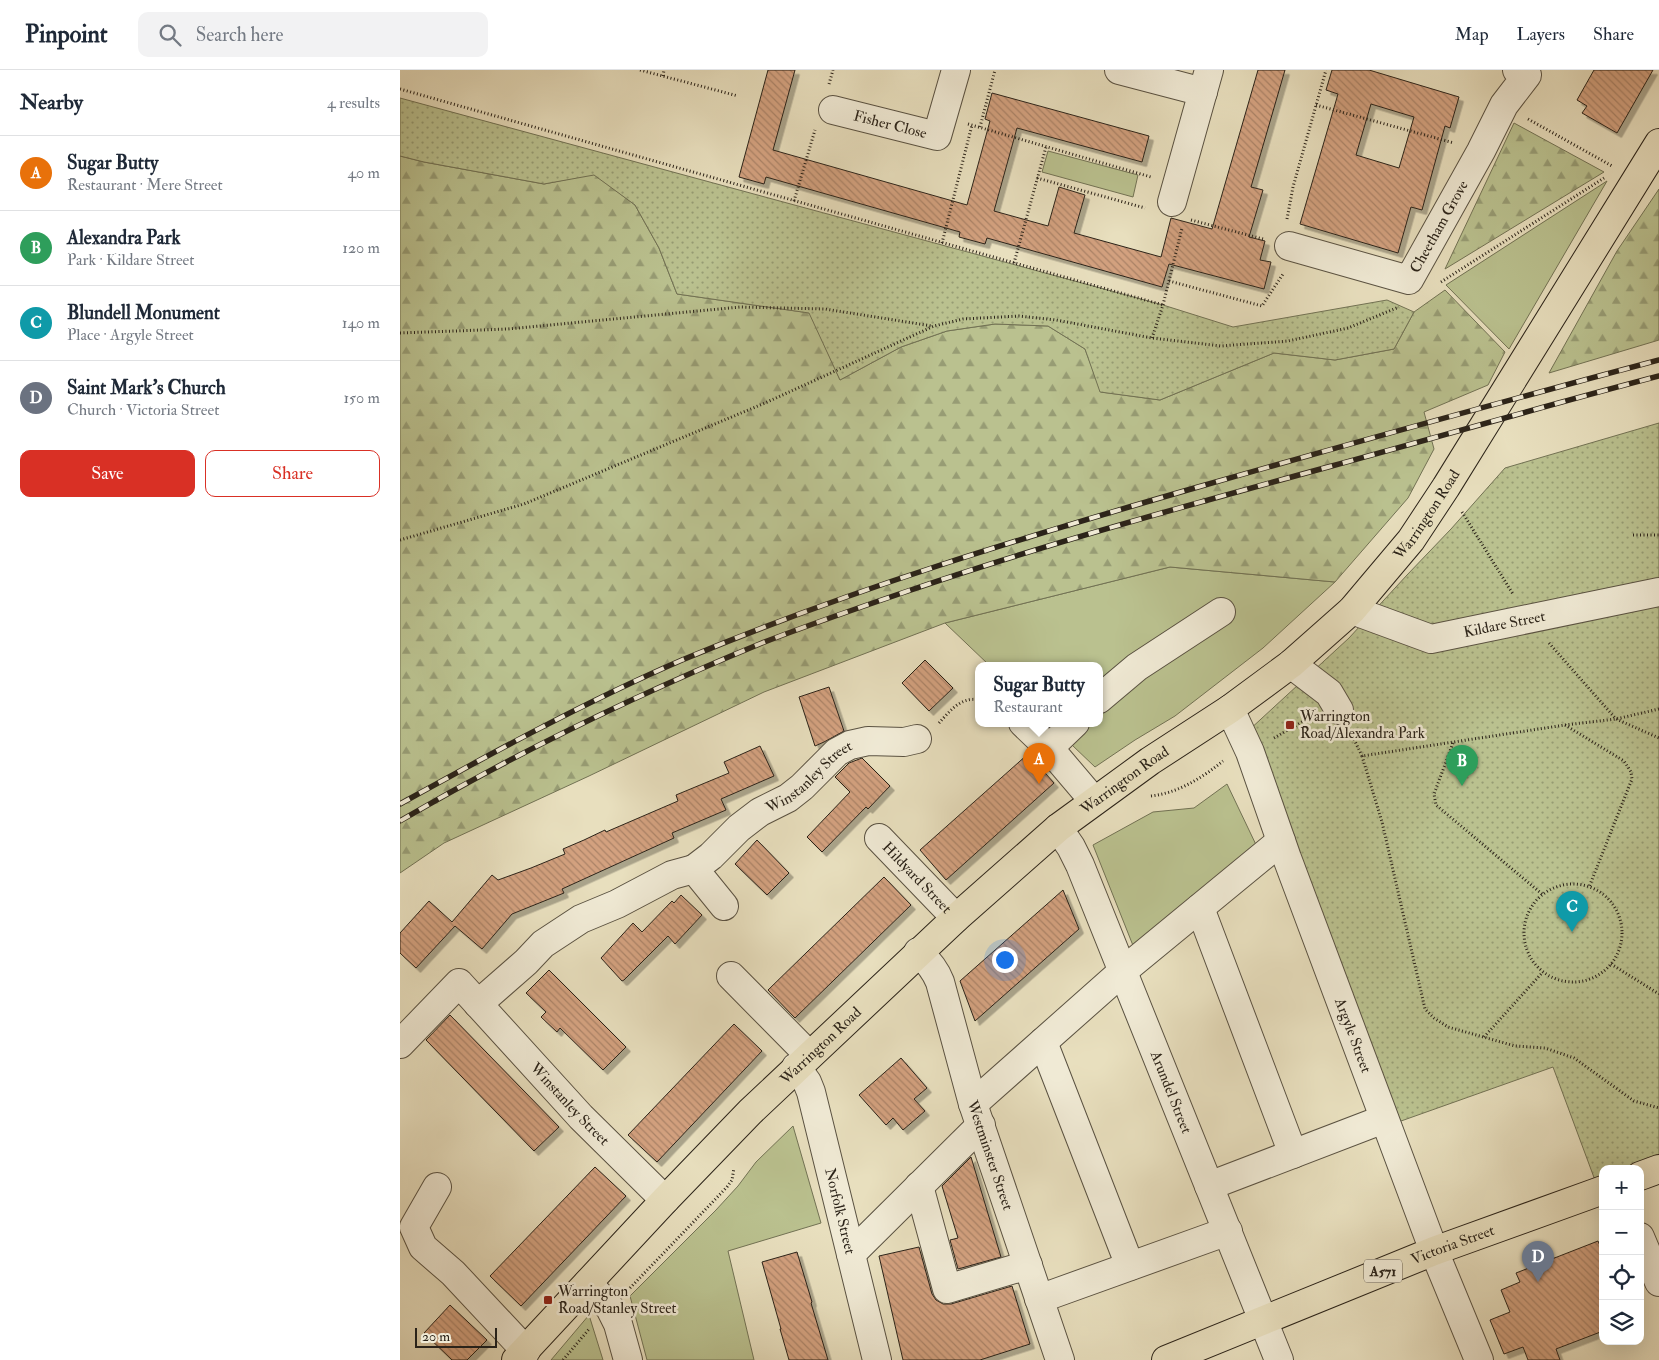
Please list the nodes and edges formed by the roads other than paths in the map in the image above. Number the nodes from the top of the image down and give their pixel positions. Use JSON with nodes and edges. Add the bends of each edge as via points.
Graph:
{"nodes":[{"id":1,"x":956,"y":70,"type":"edge"},
{"id":2,"x":1120,"y":70,"type":"edge"},
{"id":3,"x":1524,"y":72,"type":"edge"},
{"id":4,"x":1206,"y":81,"type":"edge"},
{"id":5,"x":826,"y":108,"type":"road end"},
{"id":6,"x":1659,"y":143,"type":"edge"},
{"id":7,"x":1171,"y":203,"type":"road end"},
{"id":8,"x":1293,"y":247,"type":"road end"},
{"id":9,"x":1659,"y":592,"type":"edge"},
{"id":10,"x":1352,"y":610,"type":"junction"},
{"id":11,"x":1221,"y":612,"type":"dead end"},
{"id":12,"x":1291,"y":664,"type":"junction"},
{"id":13,"x":1103,"y":697,"type":"edge"},
{"id":14,"x":1230,"y":709,"type":"junction"},
{"id":15,"x":1339,"y":710,"type":"dead end"},
{"id":16,"x":1027,"y":727,"type":"edge"},
{"id":17,"x":1071,"y":727,"type":"edge"},
{"id":18,"x":917,"y":739,"type":"road end"},
{"id":19,"x":1049,"y":748,"type":"junction"},
{"id":20,"x":1094,"y":801,"type":"junction"},
{"id":21,"x":1058,"y":828,"type":"junction"},
{"id":22,"x":879,"y":838,"type":"dead end"},
{"id":23,"x":1281,"y":841,"type":"junction"},
{"id":24,"x":694,"y":869,"type":"junction"},
{"id":25,"x":724,"y":906,"type":"dead end"},
{"id":26,"x":1200,"y":908,"type":"junction"},
{"id":27,"x":956,"y":918,"type":"junction"},
{"id":28,"x":918,"y":952,"type":"junction"},
{"id":29,"x":1123,"y":971,"type":"junction"},
{"id":30,"x":731,"y":976,"type":"dead end"},
{"id":31,"x":478,"y":1004,"type":"junction"},
{"id":32,"x":1043,"y":1042,"type":"junction"},
{"id":33,"x":400,"y":1044,"type":"edge"},
{"id":34,"x":803,"y":1061,"type":"junction"},
{"id":35,"x":977,"y":1115,"type":"junction"},
{"id":36,"x":1384,"y":1119,"type":"junction"},
{"id":37,"x":1293,"y":1154,"type":"junction"},
{"id":38,"x":1659,"y":1169,"type":"edge"},
{"id":39,"x":1644,"y":1175,"type":"edge"},
{"id":40,"x":919,"y":1186,"type":"junction"},
{"id":41,"x":1209,"y":1186,"type":"junction"},
{"id":42,"x":437,"y":1187,"type":"dead end"},
{"id":43,"x":1599,"y":1191,"type":"edge"},
{"id":44,"x":665,"y":1200,"type":"junction"},
{"id":45,"x":1228,"y":1231,"type":"junction"},
{"id":46,"x":1644,"y":1246,"type":"edge"},
{"id":47,"x":1434,"y":1251,"type":"junction"},
{"id":48,"x":851,"y":1254,"type":"junction"},
{"id":49,"x":1028,"y":1265,"type":"junction"},
{"id":50,"x":1130,"y":1266,"type":"junction"},
{"id":51,"x":1659,"y":1282,"type":"edge"},
{"id":52,"x":588,"y":1283,"type":"junction"},
{"id":53,"x":1039,"y":1299,"type":"junction"},
{"id":54,"x":1263,"y":1320,"type":"junction"},
{"id":55,"x":521,"y":1355,"type":"edge"},
{"id":56,"x":628,"y":1360,"type":"edge"},
{"id":57,"x":877,"y":1360,"type":"edge"},
{"id":58,"x":1060,"y":1360,"type":"edge"},
{"id":59,"x":1166,"y":1360,"type":"edge"},
{"id":60,"x":1279,"y":1360,"type":"edge"},
{"id":61,"x":1479,"y":1360,"type":"edge"}],
"edges":[{"from":1,"to":5,"type":"street","name":"Fisher Close","via":[[937,136]]},
{"from":2,"to":4,"type":"street"},
{"from":3,"to":8,"type":"street","name":"Cheetham Grove","via":[[1409,280]]},
{"from":4,"to":7,"type":"street"},
{"from":6,"to":10,"type":"main road","name":"Warrington Road","via":[[1411,540]]},
{"from":9,"to":10,"type":"street","name":"Kildare Street","via":[[1431,639]]},
{"from":10,"to":12,"type":"main road","name":"Warrington Road"},
{"from":11,"to":13,"type":"street","via":[[1137,667]]},
{"from":12,"to":14,"type":"main road","name":"Warrington Road"},
{"from":12,"to":15,"type":"street","via":[[1329,693]]},
{"from":14,"to":20,"type":"main road","name":"Warrington Road"},
{"from":14,"to":23,"type":"street","name":"Argyle Street","via":[[1250,752]]},
{"from":16,"to":19,"type":"street"},
{"from":17,"to":19,"type":"street"},
{"from":18,"to":24,"type":"street","name":"Winstanley Street","via":[[868,741],[837,752],[802,787],[760,812]]},
{"from":19,"to":20,"type":"street"},
{"from":20,"to":21,"type":"main road","name":"Warrington Road"},
{"from":21,"to":27,"type":"main road","name":"Warrington Road"},
{"from":21,"to":29,"type":"street","name":"Arundel Street","via":[[1080,865]]},
{"from":22,"to":27,"type":"street","name":"Hildyard Street"},
{"from":23,"to":26,"type":"street"},
{"from":23,"to":36,"type":"street","name":"Argyle Street"},
{"from":24,"to":25,"type":"street"},
{"from":24,"to":31,"type":"street","name":"Winstanley Street","via":[[672,875],[581,919],[543,944]]},
{"from":26,"to":29,"type":"street"},
{"from":26,"to":37,"type":"street"},
{"from":27,"to":28,"type":"main road","name":"Warrington Road"},
{"from":28,"to":34,"type":"main road","name":"Warrington Road"},
{"from":28,"to":35,"type":"street","name":"Westminster Street","via":[[930,963],[940,982]]},
{"from":29,"to":32,"type":"street"},
{"from":29,"to":41,"type":"street","name":"Arundel Street"},
{"from":30,"to":34,"type":"street","name":"Norfolk Street"},
{"from":31,"to":33,"type":"street","name":"Winstanley Street","via":[[459,983]]},
{"from":31,"to":44,"type":"street","name":"Winstanley Street","via":[[581,1117]]},
{"from":32,"to":35,"type":"street"},
{"from":32,"to":50,"type":"street"},
{"from":34,"to":44,"type":"main road","name":"Warrington Road"},
{"from":34,"to":48,"type":"street","name":"Norfolk Street"},
{"from":35,"to":40,"type":"street"},
{"from":35,"to":49,"type":"street","name":"Westminster Street"},
{"from":36,"to":37,"type":"street"},
{"from":36,"to":47,"type":"street","name":"Argyle Street"},
{"from":37,"to":41,"type":"street"},
{"from":38,"to":39,"type":"main road"},
{"from":40,"to":48,"type":"street"},
{"from":40,"to":49,"type":"street","via":[[947,1289]]},
{"from":41,"to":45,"type":"street","name":"Arundel Street"},
{"from":42,"to":55,"type":"street","via":[[414,1227],[424,1247],[454,1273]]},
{"from":43,"to":47,"type":"main road","name":"Victoria Street","number":"A571"},
{"from":44,"to":52,"type":"main road","name":"Warrington Road"},
{"from":45,"to":50,"type":"street"},
{"from":45,"to":54,"type":"street","name":"Arundel Street"},
{"from":46,"to":51,"type":"street"},
{"from":47,"to":54,"type":"main road","name":"Victoria Street","number":"A571"},
{"from":47,"to":61,"type":"street","name":"Argyle Street"},
{"from":48,"to":57,"type":"street","name":"Norfolk Street"},
{"from":49,"to":53,"type":"street","name":"Westminster Street"},
{"from":50,"to":53,"type":"street"},
{"from":52,"to":55,"type":"main road","name":"Warrington Road"},
{"from":52,"to":56,"type":"street","via":[[610,1308]]},
{"from":53,"to":58,"type":"street","name":"Westminster Street"},
{"from":54,"to":59,"type":"main road","name":"Victoria Street","number":"A571"},
{"from":54,"to":60,"type":"street","name":"Arundel Street"}]}
